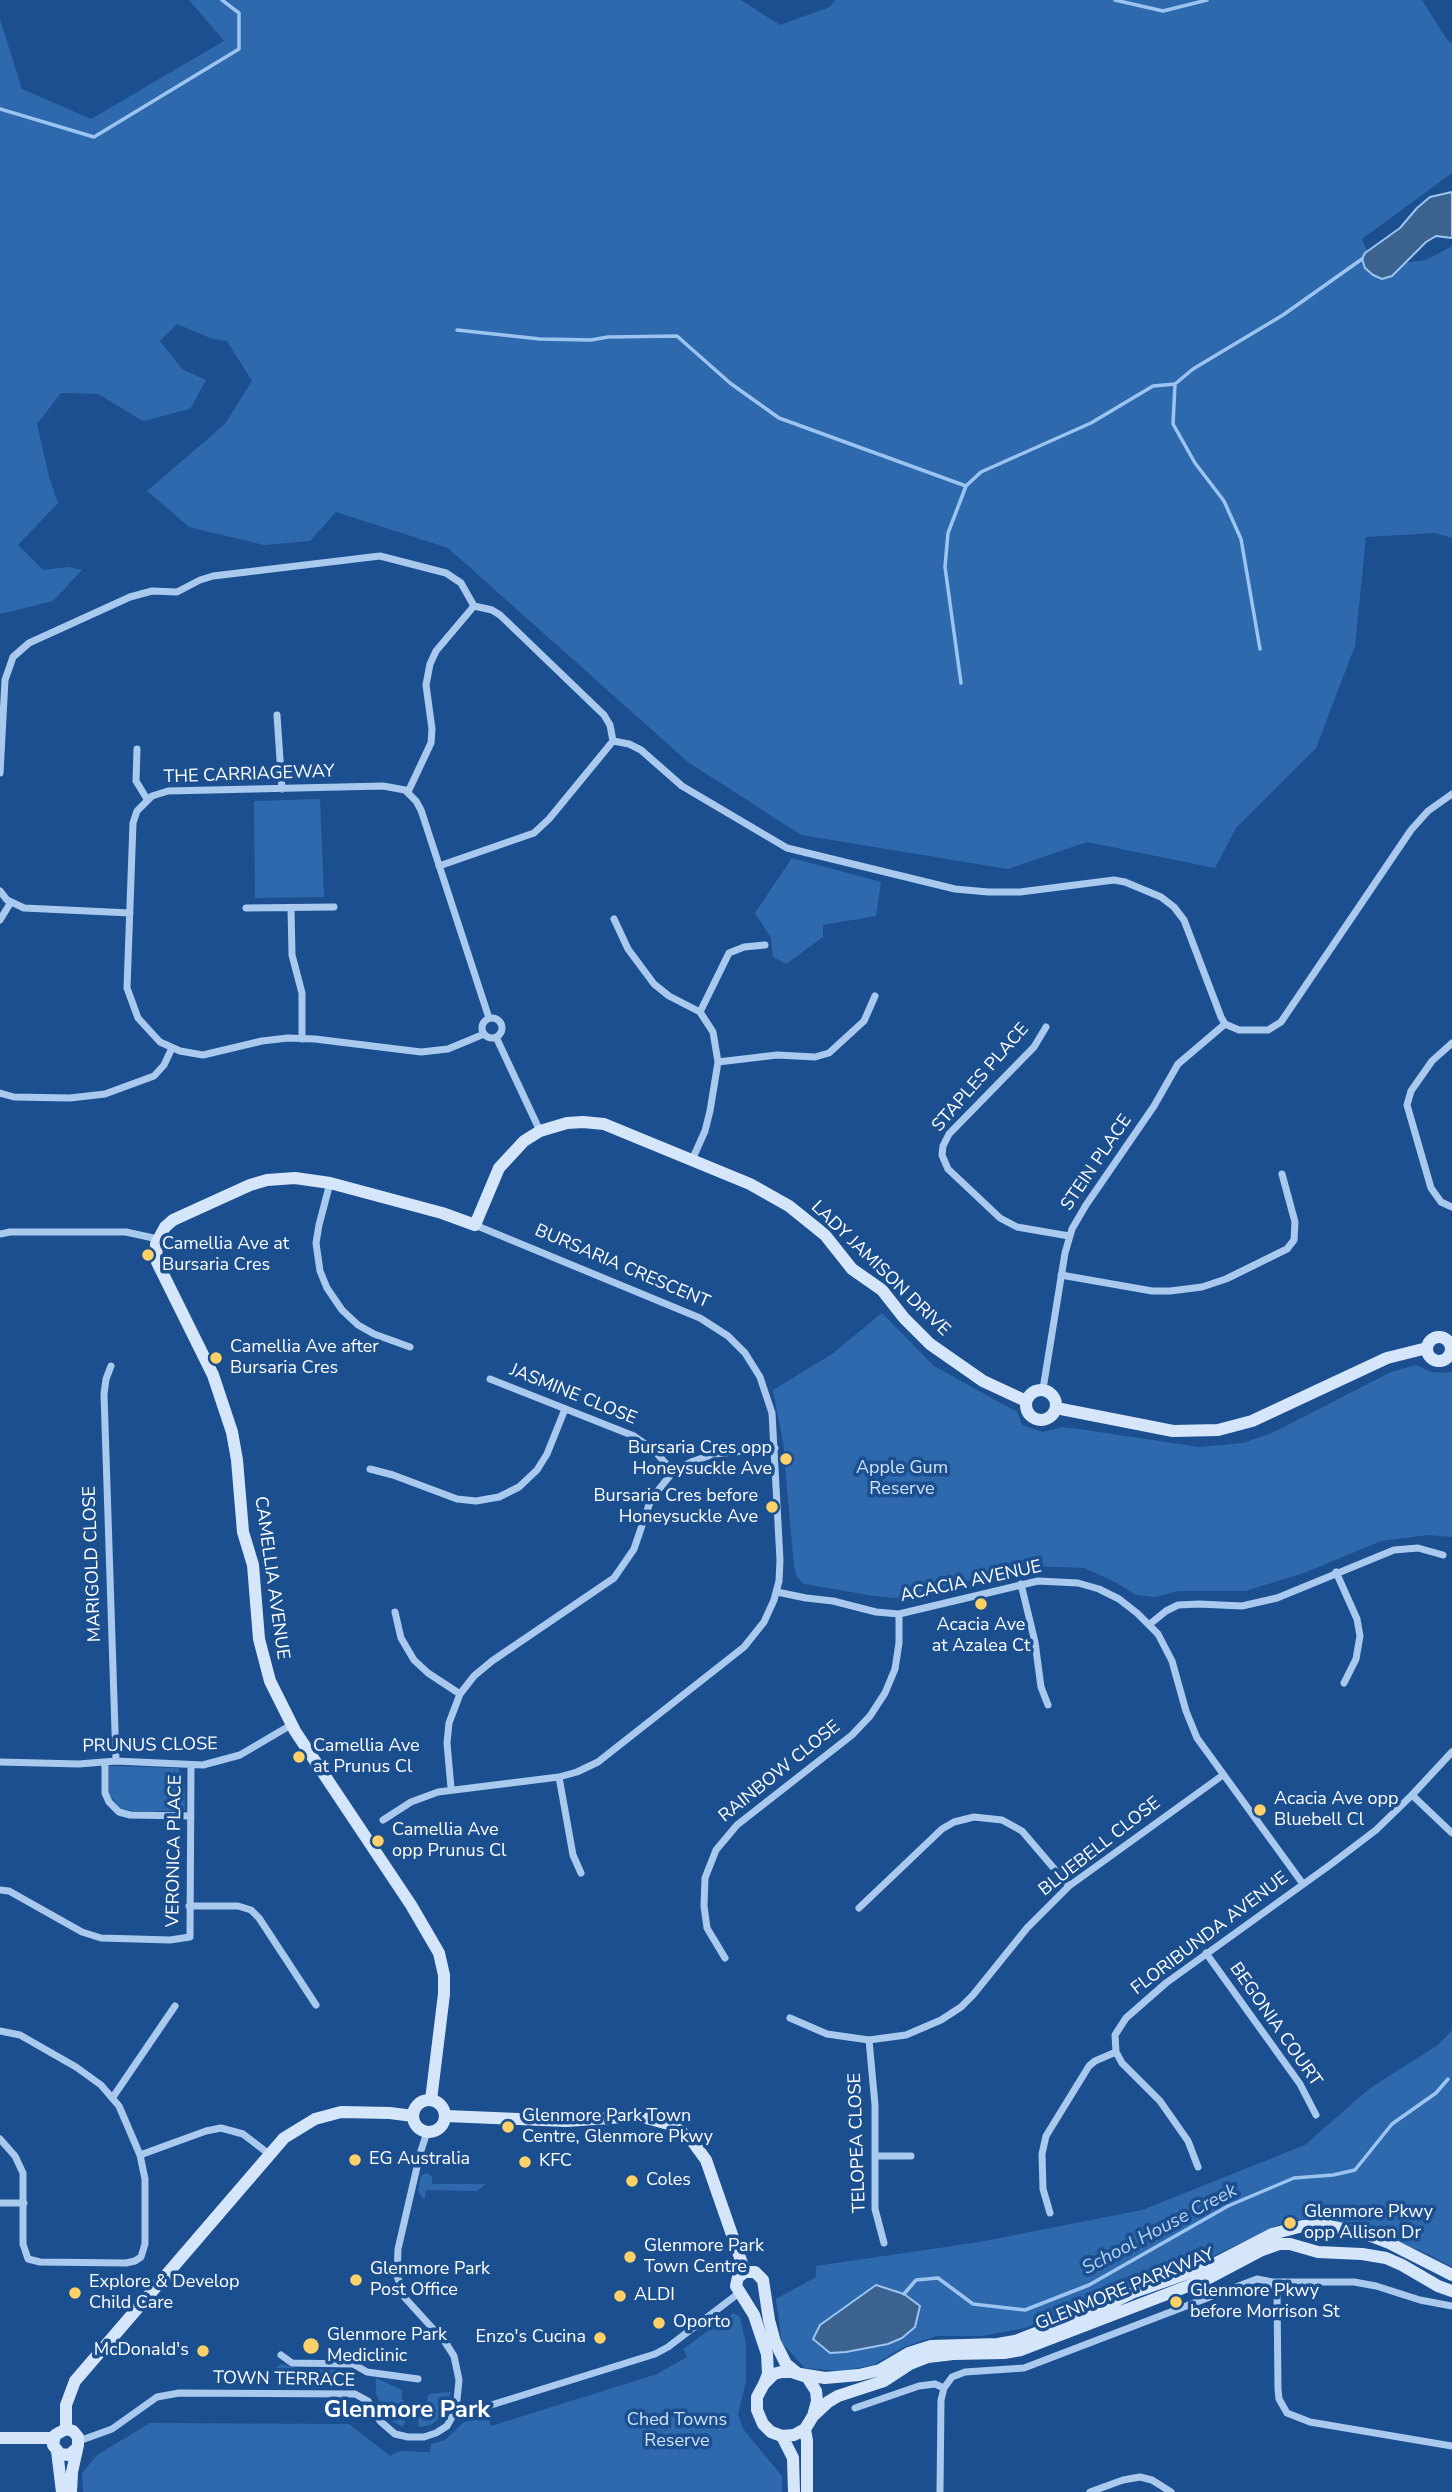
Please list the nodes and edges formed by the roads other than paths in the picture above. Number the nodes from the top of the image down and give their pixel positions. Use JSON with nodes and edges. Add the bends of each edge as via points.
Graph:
{"nodes":[{"id":1,"x":474,"y":606,"type":"junction"},
{"id":2,"x":277,"y":715,"type":"dead end"},
{"id":3,"x":612,"y":741,"type":"junction"},
{"id":4,"x":137,"y":749,"type":"dead end"},
{"id":5,"x":0,"y":773,"type":"edge"},
{"id":6,"x":282,"y":789,"type":"junction"},
{"id":7,"x":408,"y":792,"type":"junction"},
{"id":8,"x":1452,"y":794,"type":"edge"},
{"id":9,"x":147,"y":799,"type":"junction"},
{"id":10,"x":439,"y":866,"type":"junction"},
{"id":11,"x":0,"y":891,"type":"edge"},
{"id":12,"x":11,"y":902,"type":"junction"},
{"id":13,"x":334,"y":907,"type":"dead end"},
{"id":14,"x":246,"y":908,"type":"dead end"},
{"id":15,"x":290,"y":908,"type":"junction"},
{"id":16,"x":130,"y":913,"type":"junction"},
{"id":17,"x":614,"y":919,"type":"dead end"},
{"id":18,"x":0,"y":920,"type":"edge"},
{"id":19,"x":765,"y":945,"type":"dead end"},
{"id":20,"x":876,"y":996,"type":"dead end"},
{"id":21,"x":700,"y":1012,"type":"junction"},
{"id":22,"x":489,"y":1018,"type":"junction"},
{"id":23,"x":1226,"y":1024,"type":"junction"},
{"id":24,"x":1046,"y":1027,"type":"dead end"},
{"id":25,"x":484,"y":1034,"type":"junction"},
{"id":26,"x":496,"y":1037,"type":"junction"},
{"id":27,"x":302,"y":1039,"type":"junction"},
{"id":28,"x":1452,"y":1043,"type":"edge"},
{"id":29,"x":172,"y":1048,"type":"junction"},
{"id":30,"x":718,"y":1062,"type":"junction"},
{"id":31,"x":0,"y":1093,"type":"edge"},
{"id":32,"x":540,"y":1131,"type":"junction"},
{"id":33,"x":932,"y":1151,"type":"dead end"},
{"id":34,"x":942,"y":1151,"type":"junction"},
{"id":35,"x":692,"y":1160,"type":"junction"},
{"id":36,"x":1282,"y":1174,"type":"dead end"},
{"id":37,"x":330,"y":1183,"type":"junction"},
{"id":38,"x":1452,"y":1207,"type":"edge"},
{"id":39,"x":475,"y":1225,"type":"junction"},
{"id":40,"x":0,"y":1234,"type":"edge"},
{"id":41,"x":1069,"y":1236,"type":"junction"},
{"id":42,"x":158,"y":1239,"type":"junction"},
{"id":43,"x":1061,"y":1275,"type":"junction"},
{"id":44,"x":410,"y":1347,"type":"dead end"},
{"id":45,"x":1451,"y":1350,"type":"edge"},
{"id":46,"x":111,"y":1366,"type":"dead end"},
{"id":47,"x":490,"y":1379,"type":"dead end"},
{"id":48,"x":1043,"y":1389,"type":"junction"},
{"id":49,"x":1026,"y":1401,"type":"junction"},
{"id":50,"x":1056,"y":1408,"type":"junction"},
{"id":51,"x":565,"y":1409,"type":"junction"},
{"id":52,"x":775,"y":1448,"type":"junction"},
{"id":53,"x":370,"y":1469,"type":"dead end"},
{"id":54,"x":673,"y":1472,"type":"junction"},
{"id":55,"x":1443,"y":1555,"type":"dead end"},
{"id":56,"x":1336,"y":1573,"type":"junction"},
{"id":57,"x":1021,"y":1584,"type":"junction"},
{"id":58,"x":777,"y":1592,"type":"junction"},
{"id":59,"x":395,"y":1612,"type":"dead end"},
{"id":60,"x":899,"y":1614,"type":"junction"},
{"id":61,"x":1150,"y":1624,"type":"junction"},
{"id":62,"x":1344,"y":1683,"type":"dead end"},
{"id":63,"x":460,"y":1694,"type":"junction"},
{"id":64,"x":1048,"y":1705,"type":"dead end"},
{"id":65,"x":291,"y":1726,"type":"junction"},
{"id":66,"x":1452,"y":1752,"type":"edge"},
{"id":67,"x":116,"y":1761,"type":"junction"},
{"id":68,"x":0,"y":1762,"type":"edge"},
{"id":69,"x":106,"y":1762,"type":"junction"},
{"id":70,"x":191,"y":1765,"type":"junction"},
{"id":71,"x":1223,"y":1775,"type":"junction"},
{"id":72,"x":559,"y":1777,"type":"junction"},
{"id":73,"x":451,"y":1788,"type":"junction"},
{"id":74,"x":1412,"y":1795,"type":"junction"},
{"id":75,"x":191,"y":1816,"type":"junction"},
{"id":76,"x":383,"y":1820,"type":"dead end"},
{"id":77,"x":1452,"y":1833,"type":"edge"},
{"id":78,"x":580,"y":1873,"type":"dead end"},
{"id":79,"x":1303,"y":1884,"type":"junction"},
{"id":80,"x":1069,"y":1886,"type":"junction"},
{"id":81,"x":0,"y":1890,"type":"edge"},
{"id":82,"x":189,"y":1906,"type":"junction"},
{"id":83,"x":859,"y":1908,"type":"dead end"},
{"id":84,"x":1206,"y":1953,"type":"junction"},
{"id":85,"x":725,"y":1958,"type":"dead end"},
{"id":86,"x":316,"y":2005,"type":"dead end"},
{"id":87,"x":175,"y":2006,"type":"dead end"},
{"id":88,"x":790,"y":2018,"type":"dead end"},
{"id":89,"x":0,"y":2031,"type":"edge"},
{"id":90,"x":869,"y":2040,"type":"junction"},
{"id":91,"x":1116,"y":2052,"type":"junction"},
{"id":92,"x":113,"y":2096,"type":"junction"},
{"id":93,"x":431,"y":2100,"type":"junction"},
{"id":94,"x":1316,"y":2115,"type":"dead end"},
{"id":95,"x":413,"y":2116,"type":"junction"},
{"id":96,"x":446,"y":2116,"type":"junction"},
{"id":97,"x":427,"y":2132,"type":"junction"},
{"id":98,"x":0,"y":2139,"type":"edge"},
{"id":99,"x":269,"y":2154,"type":"junction"},
{"id":100,"x":140,"y":2155,"type":"junction"},
{"id":101,"x":875,"y":2156,"type":"junction"},
{"id":102,"x":911,"y":2156,"type":"dead end"},
{"id":103,"x":1198,"y":2167,"type":"dead end"},
{"id":104,"x":0,"y":2203,"type":"edge"},
{"id":105,"x":24,"y":2203,"type":"junction"},
{"id":106,"x":1050,"y":2213,"type":"dead end"},
{"id":107,"x":884,"y":2243,"type":"dead end"},
{"id":108,"x":745,"y":2272,"type":"junction"},
{"id":109,"x":1452,"y":2275,"type":"edge"},
{"id":110,"x":1272,"y":2282,"type":"junction"},
{"id":111,"x":764,"y":2285,"type":"junction"},
{"id":112,"x":1452,"y":2291,"type":"edge"},
{"id":113,"x":741,"y":2296,"type":"junction"},
{"id":114,"x":1452,"y":2306,"type":"edge"},
{"id":115,"x":281,"y":2355,"type":"dead end"},
{"id":116,"x":798,"y":2373,"type":"junction"},
{"id":117,"x":418,"y":2379,"type":"dead end"},
{"id":118,"x":764,"y":2384,"type":"junction"},
{"id":119,"x":944,"y":2388,"type":"junction"},
{"id":120,"x":855,"y":2408,"type":"dead end"},
{"id":121,"x":456,"y":2410,"type":"junction"},
{"id":122,"x":813,"y":2416,"type":"junction"},
{"id":123,"x":65,"y":2429,"type":"junction"},
{"id":124,"x":805,"y":2429,"type":"junction"},
{"id":125,"x":782,"y":2436,"type":"junction"},
{"id":126,"x":0,"y":2438,"type":"edge"},
{"id":127,"x":53,"y":2438,"type":"junction"},
{"id":128,"x":78,"y":2445,"type":"junction"},
{"id":129,"x":1452,"y":2446,"type":"edge"},
{"id":130,"x":57,"y":2451,"type":"junction"},
{"id":131,"x":62,"y":2492,"type":"edge"},
{"id":132,"x":71,"y":2492,"type":"edge"},
{"id":133,"x":794,"y":2492,"type":"edge"},
{"id":134,"x":807,"y":2492,"type":"edge"},
{"id":135,"x":940,"y":2492,"type":"edge"},
{"id":136,"x":1090,"y":2492,"type":"edge"},
{"id":137,"x":1171,"y":2492,"type":"edge"}],
"edges":[{"from":1,"to":3,"type":"street","via":[[500,615],[604,715]]},
{"from":1,"to":5,"type":"street","via":[[451,575],[380,556],[213,576],[177,592],[152,591],[130,597],[29,643],[13,657],[5,680]]},
{"from":1,"to":7,"type":"street","via":[[430,664],[426,685],[431,743]]},
{"from":2,"to":6,"type":"street"},
{"from":3,"to":10,"type":"street","via":[[543,826],[522,838]]},
{"from":3,"to":23,"type":"street","via":[[641,750],[708,803],[800,852],[971,891],[1020,892],[1110,880],[1161,897],[1184,920]]},
{"from":4,"to":9,"type":"street","via":[[136,781]]},
{"from":6,"to":7,"type":"street","name":"THE CARRIAGEWAY","via":[[390,786]]},
{"from":6,"to":9,"type":"street","name":"THE CARRIAGEWAY","via":[[168,792]]},
{"from":7,"to":10,"type":"street","via":[[421,810]]},
{"from":8,"to":23,"type":"street","via":[[1411,830],[1281,1022],[1274,1028],[1243,1031]]},
{"from":9,"to":16,"type":"street","name":"THE CARRIAGEWAY","via":[[133,823]]},
{"from":10,"to":22,"type":"street"},
{"from":11,"to":12,"type":"street"},
{"from":12,"to":16,"type":"street","via":[[27,909]]},
{"from":12,"to":18,"type":"street"},
{"from":13,"to":15,"type":"street"},
{"from":14,"to":15,"type":"street"},
{"from":15,"to":27,"type":"street","via":[[292,955],[302,993]]},
{"from":16,"to":29,"type":"street","name":"THE CARRIAGEWAY","via":[[127,981],[131,1003],[148,1032]]},
{"from":17,"to":21,"type":"street","via":[[628,949],[654,984]]},
{"from":19,"to":21,"type":"street","via":[[729,953]]},
{"from":20,"to":30,"type":"street","via":[[864,1021],[829,1054]]},
{"from":21,"to":30,"type":"street","via":[[713,1032]]},
{"from":22,"to":25,"type":"street","via":[[482,1025]]},
{"from":22,"to":26,"type":"street","via":[[502,1026]]},
{"from":23,"to":41,"type":"street","name":"STEIN PLACE","via":[[1178,1064]]},
{"from":24,"to":34,"type":"street","name":"STAPLES PLACE","via":[[1034,1047],[948,1134]]},
{"from":25,"to":26,"type":"street"},
{"from":25,"to":27,"type":"street","name":"THE CARRIAGEWAY","via":[[448,1049],[421,1052]]},
{"from":26,"to":32,"type":"street"},
{"from":27,"to":29,"type":"street","name":"THE CARRIAGEWAY","via":[[262,1041],[203,1055]]},
{"from":28,"to":38,"type":"street","via":[[1432,1061],[1407,1105],[1433,1192]]},
{"from":29,"to":31,"type":"street","via":[[154,1076],[113,1092],[70,1098]]},
{"from":30,"to":35,"type":"street","via":[[708,1122]]},
{"from":32,"to":35,"type":"main road","name":"LADY JAMISON DRIVE","via":[[567,1123],[597,1123]]},
{"from":32,"to":39,"type":"main road","name":"LADY JAMISON DRIVE","via":[[517,1147],[499,1168]]},
{"from":33,"to":34,"type":"street","name":"STAPLES PLACE"},
{"from":34,"to":41,"type":"street","name":"STAPLES PLACE","via":[[948,1169],[1000,1218],[1017,1227]]},
{"from":35,"to":49,"type":"main road","name":"LADY JAMISON DRIVE","via":[[789,1206],[824,1235],[852,1269],[882,1290],[930,1344],[977,1377]]},
{"from":36,"to":43,"type":"street","via":[[1297,1242],[1233,1276],[1192,1289],[1152,1290]]},
{"from":37,"to":39,"type":"main road","name":"BURSARIA CRESCENT"},
{"from":37,"to":42,"type":"main road","name":"BURSARIA CRESCENT","via":[[295,1178],[258,1182],[173,1220]]},
{"from":37,"to":44,"type":"street","via":[[316,1243],[327,1288],[358,1325]]},
{"from":39,"to":52,"type":"street","name":"BURSARIA CRESCENT","via":[[700,1318],[729,1336],[765,1387]]},
{"from":40,"to":42,"type":"street","via":[[126,1232]]},
{"from":41,"to":43,"type":"street","name":"STEIN PLACE"},
{"from":42,"to":65,"type":"main road","name":"CAMELLIA AVENUE","via":[[155,1253],[160,1272],[213,1375],[229,1418],[243,1532],[253,1565],[259,1639],[270,1681]]},
{"from":43,"to":48,"type":"street","name":"STEIN PLACE"},
{"from":45,"to":50,"type":"main road","via":[[1449,1342],[1432,1339],[1427,1348],[1387,1358],[1252,1421],[1208,1432],[1173,1432]]},
{"from":46,"to":67,"type":"street","name":"MARIGOLD CLOSE","via":[[104,1394]]},
{"from":47,"to":51,"type":"street","name":"JASMINE CLOSE"},
{"from":48,"to":49,"type":"main road"},
{"from":48,"to":50,"type":"main road","via":[[1052,1394]]},
{"from":49,"to":50,"type":"main road","via":[[1027,1411],[1038,1420],[1051,1416]]},
{"from":51,"to":53,"type":"street","via":[[537,1470],[499,1497],[457,1499]]},
{"from":51,"to":54,"type":"street","name":"JASMINE CLOSE","via":[[640,1440]]},
{"from":52,"to":54,"type":"street","via":[[714,1454]]},
{"from":52,"to":58,"type":"street","name":"BURSARIA CRESCENT"},
{"from":54,"to":63,"type":"street","via":[[651,1500],[635,1549],[614,1578],[492,1661]]},
{"from":55,"to":56,"type":"street","via":[[1402,1549]]},
{"from":56,"to":61,"type":"street","via":[[1251,1605],[1178,1605]]},
{"from":56,"to":62,"type":"street","via":[[1360,1636],[1356,1659]]},
{"from":57,"to":60,"type":"street","name":"ACACIA AVENUE"},
{"from":57,"to":61,"type":"street","name":"ACACIA AVENUE","via":[[1063,1581],[1092,1587],[1125,1603]]},
{"from":57,"to":64,"type":"street"},
{"from":58,"to":60,"type":"street","name":"ACACIA AVENUE"},
{"from":58,"to":72,"type":"street","name":"BURSARIA CRESCENT","via":[[764,1622],[737,1655],[605,1758]]},
{"from":59,"to":63,"type":"street","via":[[401,1638],[414,1660]]},
{"from":60,"to":85,"type":"street","name":"RAINBOW CLOSE","via":[[895,1669],[870,1716],[737,1825],[711,1858],[704,1887],[705,1917]]},
{"from":61,"to":71,"type":"street","name":"ACACIA AVENUE","via":[[1172,1661],[1197,1738]]},
{"from":63,"to":73,"type":"street","via":[[448,1732]]},
{"from":65,"to":70,"type":"street","name":"PRUNUS CLOSE","via":[[233,1758]]},
{"from":65,"to":93,"type":"main road","name":"CAMELLIA AVENUE","via":[[439,1954],[444,1994]]},
{"from":66,"to":74,"type":"street","name":"FLORIBUNDA AVENUE"},
{"from":67,"to":69,"type":"street","name":"PRUNUS CLOSE"},
{"from":67,"to":70,"type":"street","name":"PRUNUS CLOSE"},
{"from":68,"to":69,"type":"street","name":"PRUNUS CLOSE"},
{"from":69,"to":75,"type":"street","via":[[105,1793],[119,1812]]},
{"from":70,"to":75,"type":"street","name":"VERONICA PLACE"},
{"from":71,"to":79,"type":"street","name":"ACACIA AVENUE"},
{"from":71,"to":80,"type":"street","name":"BLUEBELL CLOSE"},
{"from":72,"to":73,"type":"street","name":"BURSARIA CRESCENT"},
{"from":72,"to":78,"type":"street"},
{"from":73,"to":76,"type":"street","name":"BURSARIA CRESCENT","via":[[411,1802]]},
{"from":74,"to":77,"type":"street"},
{"from":74,"to":79,"type":"street","name":"FLORIBUNDA AVENUE","via":[[1376,1830]]},
{"from":75,"to":82,"type":"street","name":"VERONICA PLACE"},
{"from":79,"to":84,"type":"street","name":"FLORIBUNDA AVENUE"},
{"from":80,"to":83,"type":"street","via":[[1022,1831],[1002,1820],[974,1817],[942,1829]]},
{"from":80,"to":90,"type":"street","name":"BLUEBELL CLOSE","via":[[961,2007],[915,2032]]},
{"from":81,"to":82,"type":"street","name":"VERONICA PLACE","via":[[95,1937],[190,1937]]},
{"from":82,"to":86,"type":"street","via":[[251,1910]]},
{"from":84,"to":91,"type":"street","name":"FLORIBUNDA AVENUE","via":[[1126,2018],[1115,2035]]},
{"from":84,"to":94,"type":"street","name":"BEGONIA COURT","via":[[1300,2084]]},
{"from":87,"to":92,"type":"street"},
{"from":88,"to":90,"type":"street","name":"BLUEBELL CLOSE","via":[[827,2034]]},
{"from":89,"to":92,"type":"street","via":[[24,2037],[76,2067]]},
{"from":90,"to":101,"type":"street","name":"TELOPEA CLOSE"},
{"from":91,"to":103,"type":"street","via":[[1160,2101],[1188,2141]]},
{"from":91,"to":106,"type":"street","via":[[1089,2066],[1046,2136],[1043,2189]]},
{"from":92,"to":100,"type":"street"},
{"from":93,"to":95,"type":"main road","via":[[417,2106]]},
{"from":93,"to":96,"type":"main road","via":[[442,2106]]},
{"from":95,"to":97,"type":"main road"},
{"from":95,"to":99,"type":"main road","via":[[355,2111],[324,2116],[290,2133]]},
{"from":96,"to":97,"type":"main road","via":[[435,2132]]},
{"from":96,"to":108,"type":"main road","via":[[566,2121],[639,2116],[672,2124],[706,2160]]},
{"from":97,"to":121,"type":"street","via":[[398,2249],[397,2276],[405,2298],[454,2356],[460,2380]]},
{"from":98,"to":105,"type":"street","via":[[21,2167]]},
{"from":99,"to":100,"type":"street","via":[[243,2133],[221,2128]]},
{"from":99,"to":123,"type":"main road","via":[[75,2381],[66,2405]]},
{"from":100,"to":105,"type":"street","via":[[146,2188],[145,2244],[137,2260],[28,2259]]},
{"from":101,"to":102,"type":"street"},
{"from":101,"to":107,"type":"street","name":"TELOPEA CLOSE","via":[[876,2216]]},
{"from":104,"to":105,"type":"street"},
{"from":108,"to":111,"type":"main road","via":[[759,2275]]},
{"from":108,"to":113,"type":"main road","via":[[736,2281]]},
{"from":109,"to":116,"type":"main road","name":"GLENMORE PARKWAY","via":[[1363,2233],[1325,2225],[1303,2226],[1272,2234],[1214,2264],[1015,2341],[925,2347],[880,2370],[859,2375],[825,2378]]},
{"from":110,"to":114,"type":"street","via":[[1354,2282]]},
{"from":110,"to":119,"type":"street","via":[[1257,2279],[1245,2283],[1024,2368],[960,2373]]},
{"from":110,"to":129,"type":"street","via":[[1277,2292],[1279,2399],[1287,2413],[1310,2422]]},
{"from":111,"to":113,"type":"main road","via":[[758,2297]]},
{"from":111,"to":116,"type":"main road","via":[[779,2352]]},
{"from":112,"to":122,"type":"main road","name":"GLENMORE PARKWAY","via":[[1386,2258],[1279,2244],[1209,2278],[1021,2350],[922,2359],[884,2381],[838,2396]]},
{"from":113,"to":118,"type":"main road","via":[[754,2315],[767,2354]]},
{"from":113,"to":121,"type":"street","via":[[655,2354],[488,2406]]},
{"from":115,"to":117,"type":"street","via":[[299,2364],[353,2364],[367,2372]]},
{"from":116,"to":118,"type":"main road","via":[[774,2374]]},
{"from":116,"to":122,"type":"main road","via":[[815,2387]]},
{"from":118,"to":125,"type":"main road","via":[[756,2403],[759,2417],[766,2428]]},
{"from":119,"to":120,"type":"street","via":[[919,2386]]},
{"from":119,"to":135,"type":"street"},
{"from":121,"to":128,"type":"street","name":"TOWN TERRACE","via":[[440,2431],[415,2438],[388,2429],[368,2401],[355,2394],[175,2393],[157,2397],[112,2429]]},
{"from":122,"to":124,"type":"main road"},
{"from":123,"to":127,"type":"main road"},
{"from":123,"to":128,"type":"main road","via":[[76,2434]]},
{"from":124,"to":125,"type":"main road"},
{"from":124,"to":134,"type":"main road"},
{"from":125,"to":133,"type":"main road","via":[[793,2458]]},
{"from":126,"to":127,"type":"main road"},
{"from":127,"to":130,"type":"main road"},
{"from":128,"to":130,"type":"main road","via":[[65,2455]]},
{"from":128,"to":132,"type":"main road"},
{"from":130,"to":131,"type":"main road"},
{"from":136,"to":137,"type":"street","via":[[1140,2477]]}]}
